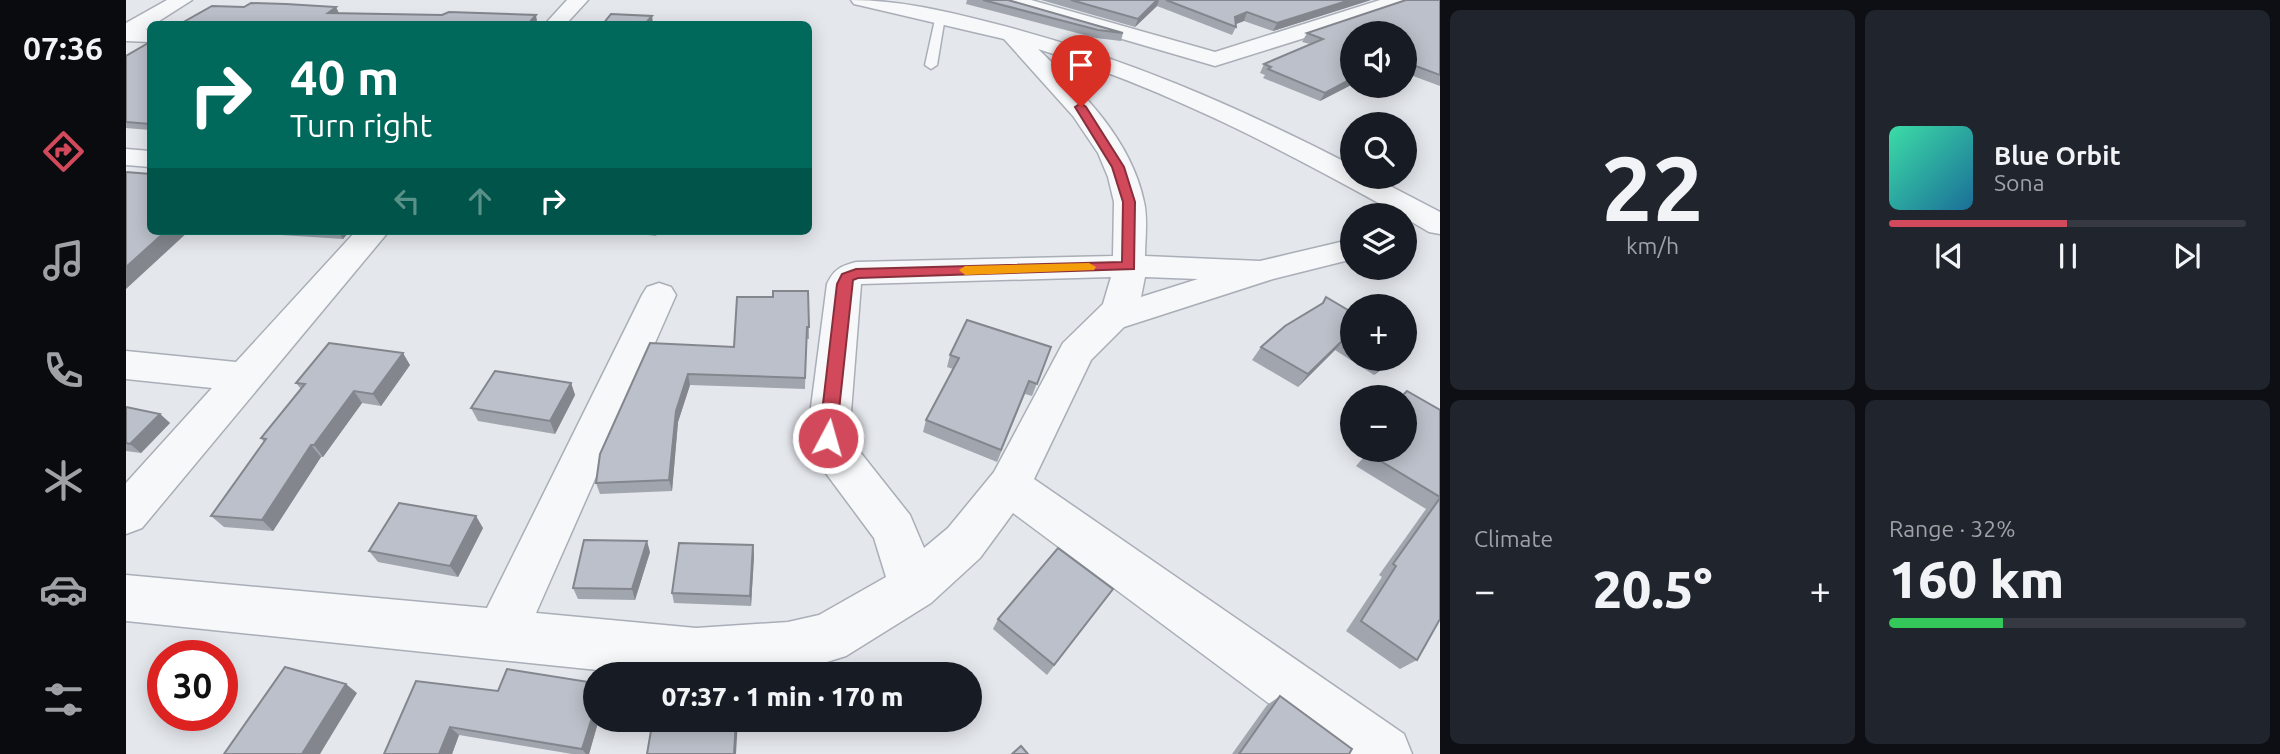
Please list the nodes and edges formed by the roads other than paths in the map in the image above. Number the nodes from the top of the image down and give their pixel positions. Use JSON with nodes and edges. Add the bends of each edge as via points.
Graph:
{"nodes":[{"id":1,"x":182,"y":0,"type":"edge"},
{"id":2,"x":578,"y":0,"type":"edge"},
{"id":3,"x":861,"y":0,"type":"edge"},
{"id":4,"x":1398,"y":0,"type":"edge"},
{"id":5,"x":940,"y":17,"type":"junction"},
{"id":6,"x":1010,"y":17,"type":"edge"},
{"id":7,"x":558,"y":21,"type":"edge"},
{"id":8,"x":126,"y":33,"type":"edge"},
{"id":9,"x":147,"y":36,"type":"edge"},
{"id":10,"x":1215,"y":59,"type":"junction"},
{"id":11,"x":931,"y":65,"type":"dead end"},
{"id":12,"x":1164,"y":87,"type":"junction"},
{"id":13,"x":126,"y":157,"type":"edge"},
{"id":14,"x":147,"y":159,"type":"edge"},
{"id":15,"x":1440,"y":226,"type":"edge"},
{"id":16,"x":1417,"y":233,"type":"edge"},
{"id":17,"x":369,"y":235,"type":"edge"},
{"id":18,"x":1340,"y":252,"type":"edge"},
{"id":19,"x":1129,"y":266,"type":"junction"},
{"id":20,"x":1257,"y":271,"type":"junction"},
{"id":21,"x":659,"y":295,"type":"dead end"},
{"id":22,"x":1111,"y":318,"type":"junction"},
{"id":23,"x":126,"y":365,"type":"edge"},
{"id":24,"x":243,"y":377,"type":"junction"},
{"id":25,"x":1009,"y":485,"type":"junction"},
{"id":26,"x":126,"y":514,"type":"edge"},
{"id":27,"x":914,"y":587,"type":"junction"},
{"id":28,"x":126,"y":598,"type":"edge"},
{"id":29,"x":501,"y":634,"type":"junction"},
{"id":30,"x":1384,"y":754,"type":"edge"}],
"edges":[{"from":1,"to":8,"type":"street"},
{"from":2,"to":7,"type":"street"},
{"from":3,"to":5,"type":"street"},
{"from":4,"to":10,"type":"street"},
{"from":5,"to":6,"type":"street"},
{"from":5,"to":11,"type":"lane"},
{"from":6,"to":10,"type":"street"},
{"from":6,"to":12,"type":"street","via":[[1098,61]]},
{"from":6,"to":19,"type":"street","via":[[1089,117],[1118,167],[1129,202]]},
{"from":8,"to":9,"type":"street"},
{"from":10,"to":12,"type":"street"},
{"from":12,"to":15,"type":"street","via":[[1300,149]]},
{"from":13,"to":14,"type":"street"},
{"from":15,"to":16,"type":"street"},
{"from":17,"to":24,"type":"street"},
{"from":18,"to":20,"type":"street"},
{"from":19,"to":20,"type":"street"},
{"from":19,"to":22,"type":"street","via":[[1124,298]]},
{"from":19,"to":27,"type":"street","via":[[856,273],[847,277],[828,438],[894,529]]},
{"from":20,"to":22,"type":"street"},
{"from":21,"to":29,"type":"street"},
{"from":22,"to":25,"type":"street","via":[[1076,354]]},
{"from":23,"to":24,"type":"street"},
{"from":24,"to":26,"type":"street"},
{"from":25,"to":27,"type":"street","via":[[964,543]]},
{"from":25,"to":30,"type":"street"},
{"from":27,"to":29,"type":"street","via":[[828,638],[788,648],[696,654]]},
{"from":28,"to":29,"type":"street"}]}
